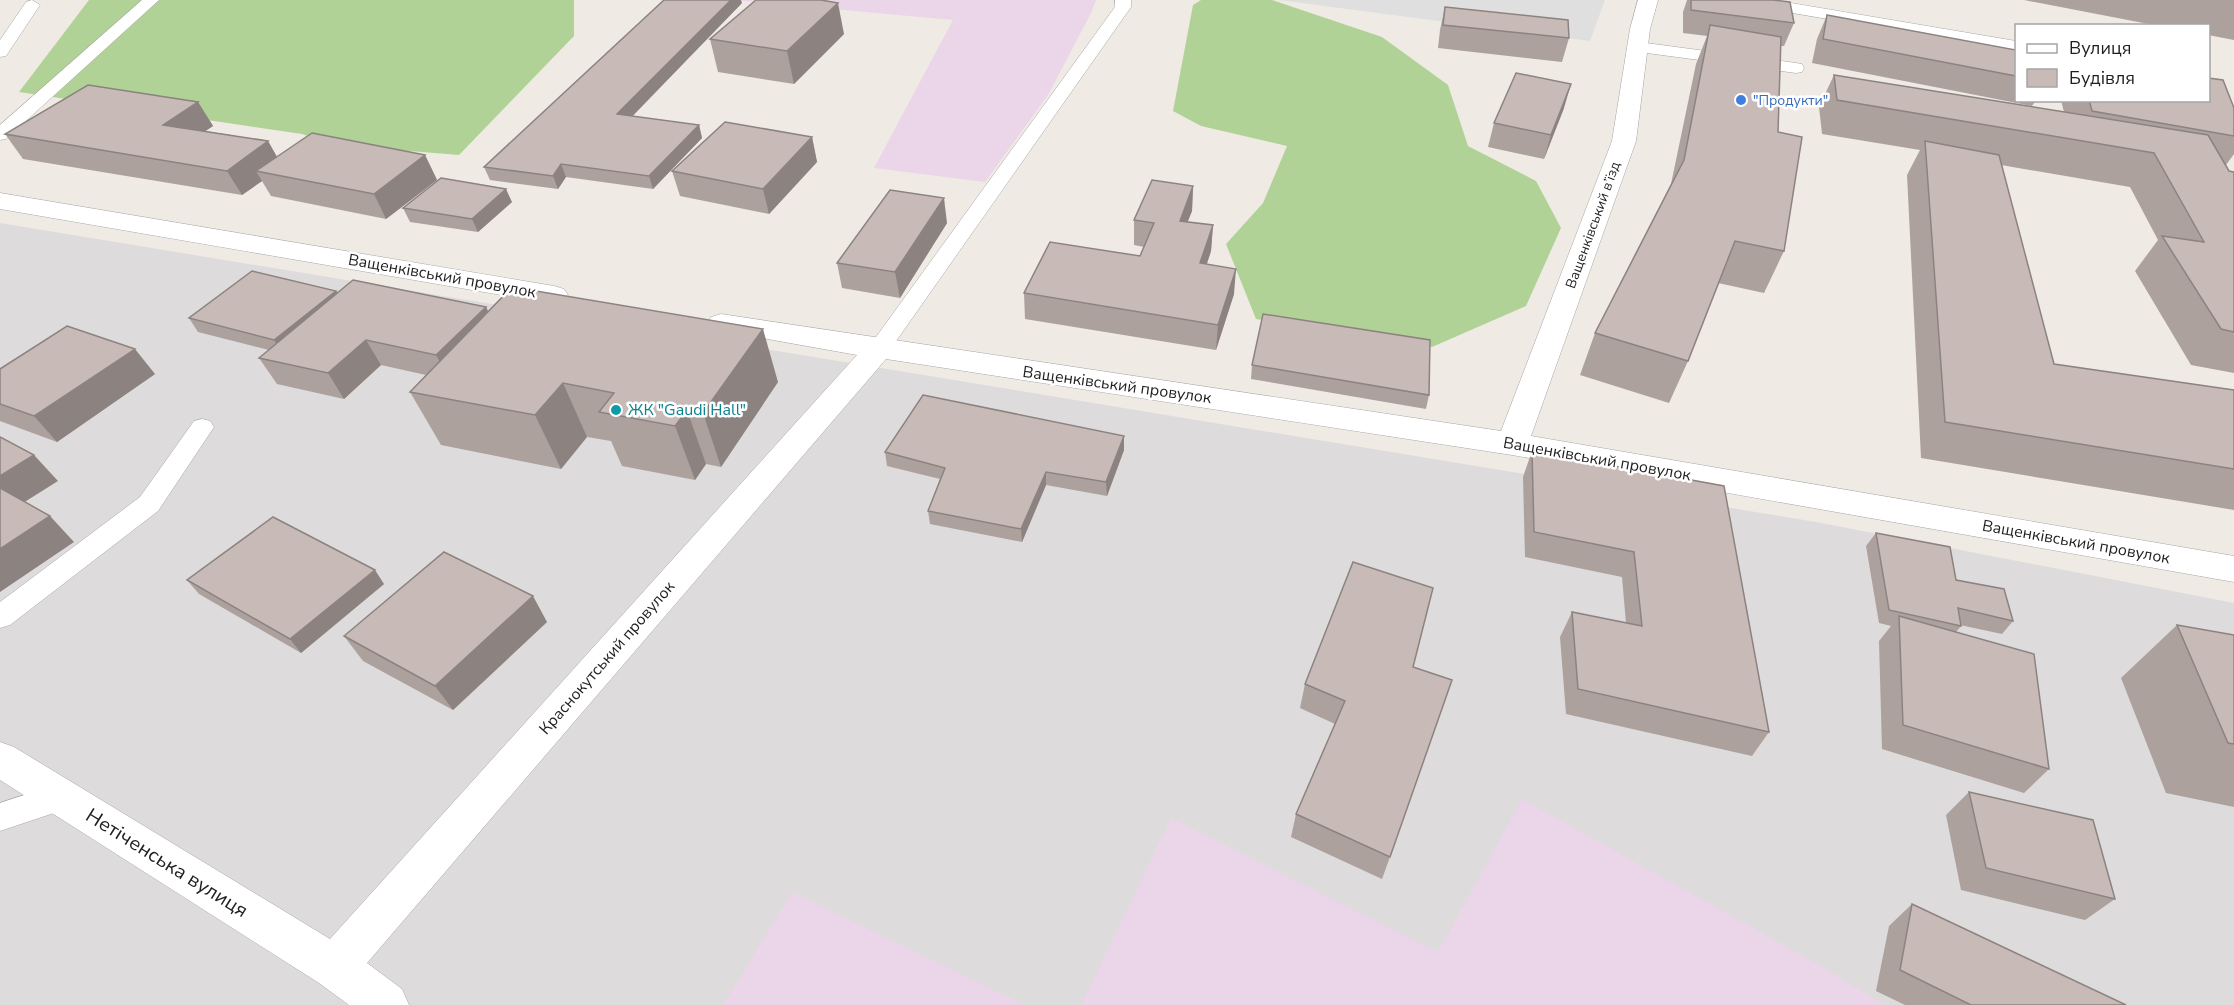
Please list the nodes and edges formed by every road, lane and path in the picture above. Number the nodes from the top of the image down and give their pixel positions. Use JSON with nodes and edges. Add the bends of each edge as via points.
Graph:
{"nodes":[{"id":1,"x":151,"y":0,"type":"edge"},
{"id":2,"x":1124,"y":0,"type":"edge"},
{"id":3,"x":1648,"y":0,"type":"edge"},
{"id":4,"x":1745,"y":0,"type":"edge"},
{"id":5,"x":32,"y":5,"type":"dead end"},
{"id":6,"x":2015,"y":46,"type":"edge"},
{"id":7,"x":1638,"y":47,"type":"junction"},
{"id":8,"x":0,"y":52,"type":"edge"},
{"id":9,"x":1796,"y":68,"type":"dead end"},
{"id":10,"x":0,"y":135,"type":"edge"},
{"id":11,"x":0,"y":201,"type":"edge"},
{"id":12,"x":586,"y":300,"type":"edge"},
{"id":13,"x":691,"y":318,"type":"edge"},
{"id":14,"x":879,"y":350,"type":"junction"},
{"id":15,"x":202,"y":427,"type":"dead end"},
{"id":16,"x":1512,"y":444,"type":"junction"},
{"id":17,"x":2234,"y":569,"type":"edge"},
{"id":18,"x":0,"y":617,"type":"edge"},
{"id":19,"x":0,"y":759,"type":"edge"},
{"id":20,"x":62,"y":797,"type":"junction"},
{"id":21,"x":0,"y":817,"type":"edge"},
{"id":22,"x":334,"y":967,"type":"junction"},
{"id":23,"x":386,"y":1005,"type":"edge"}],
"edges":[{"from":1,"to":10,"type":"lane"},
{"from":2,"to":14,"type":"lane","via":[[1123,7]]},
{"from":3,"to":7,"type":"street","name":"Ващенківський в’їзд"},
{"from":4,"to":6,"type":"lane"},
{"from":5,"to":8,"type":"lane"},
{"from":7,"to":9,"type":"lane"},
{"from":7,"to":16,"type":"street","name":"Ващенківський в’їзд","via":[[1624,141]]},
{"from":11,"to":12,"type":"street","name":"Ващенківський провулок"},
{"from":13,"to":14,"type":"street","name":"Ващенківський провулок"},
{"from":14,"to":16,"type":"street","name":"Ващенківський провулок"},
{"from":14,"to":22,"type":"street","name":"Краснокутський провулок"},
{"from":15,"to":18,"type":"lane","via":[[149,504]]},
{"from":16,"to":17,"type":"street","name":"Ващенківський провулок"},
{"from":19,"to":20,"type":"street","name":"Нетіченська вулиця"},
{"from":20,"to":21,"type":"lane"},
{"from":20,"to":22,"type":"street","name":"Нетіченська вулиця"},
{"from":22,"to":23,"type":"street","name":"Нетіченська вулиця"}]}
